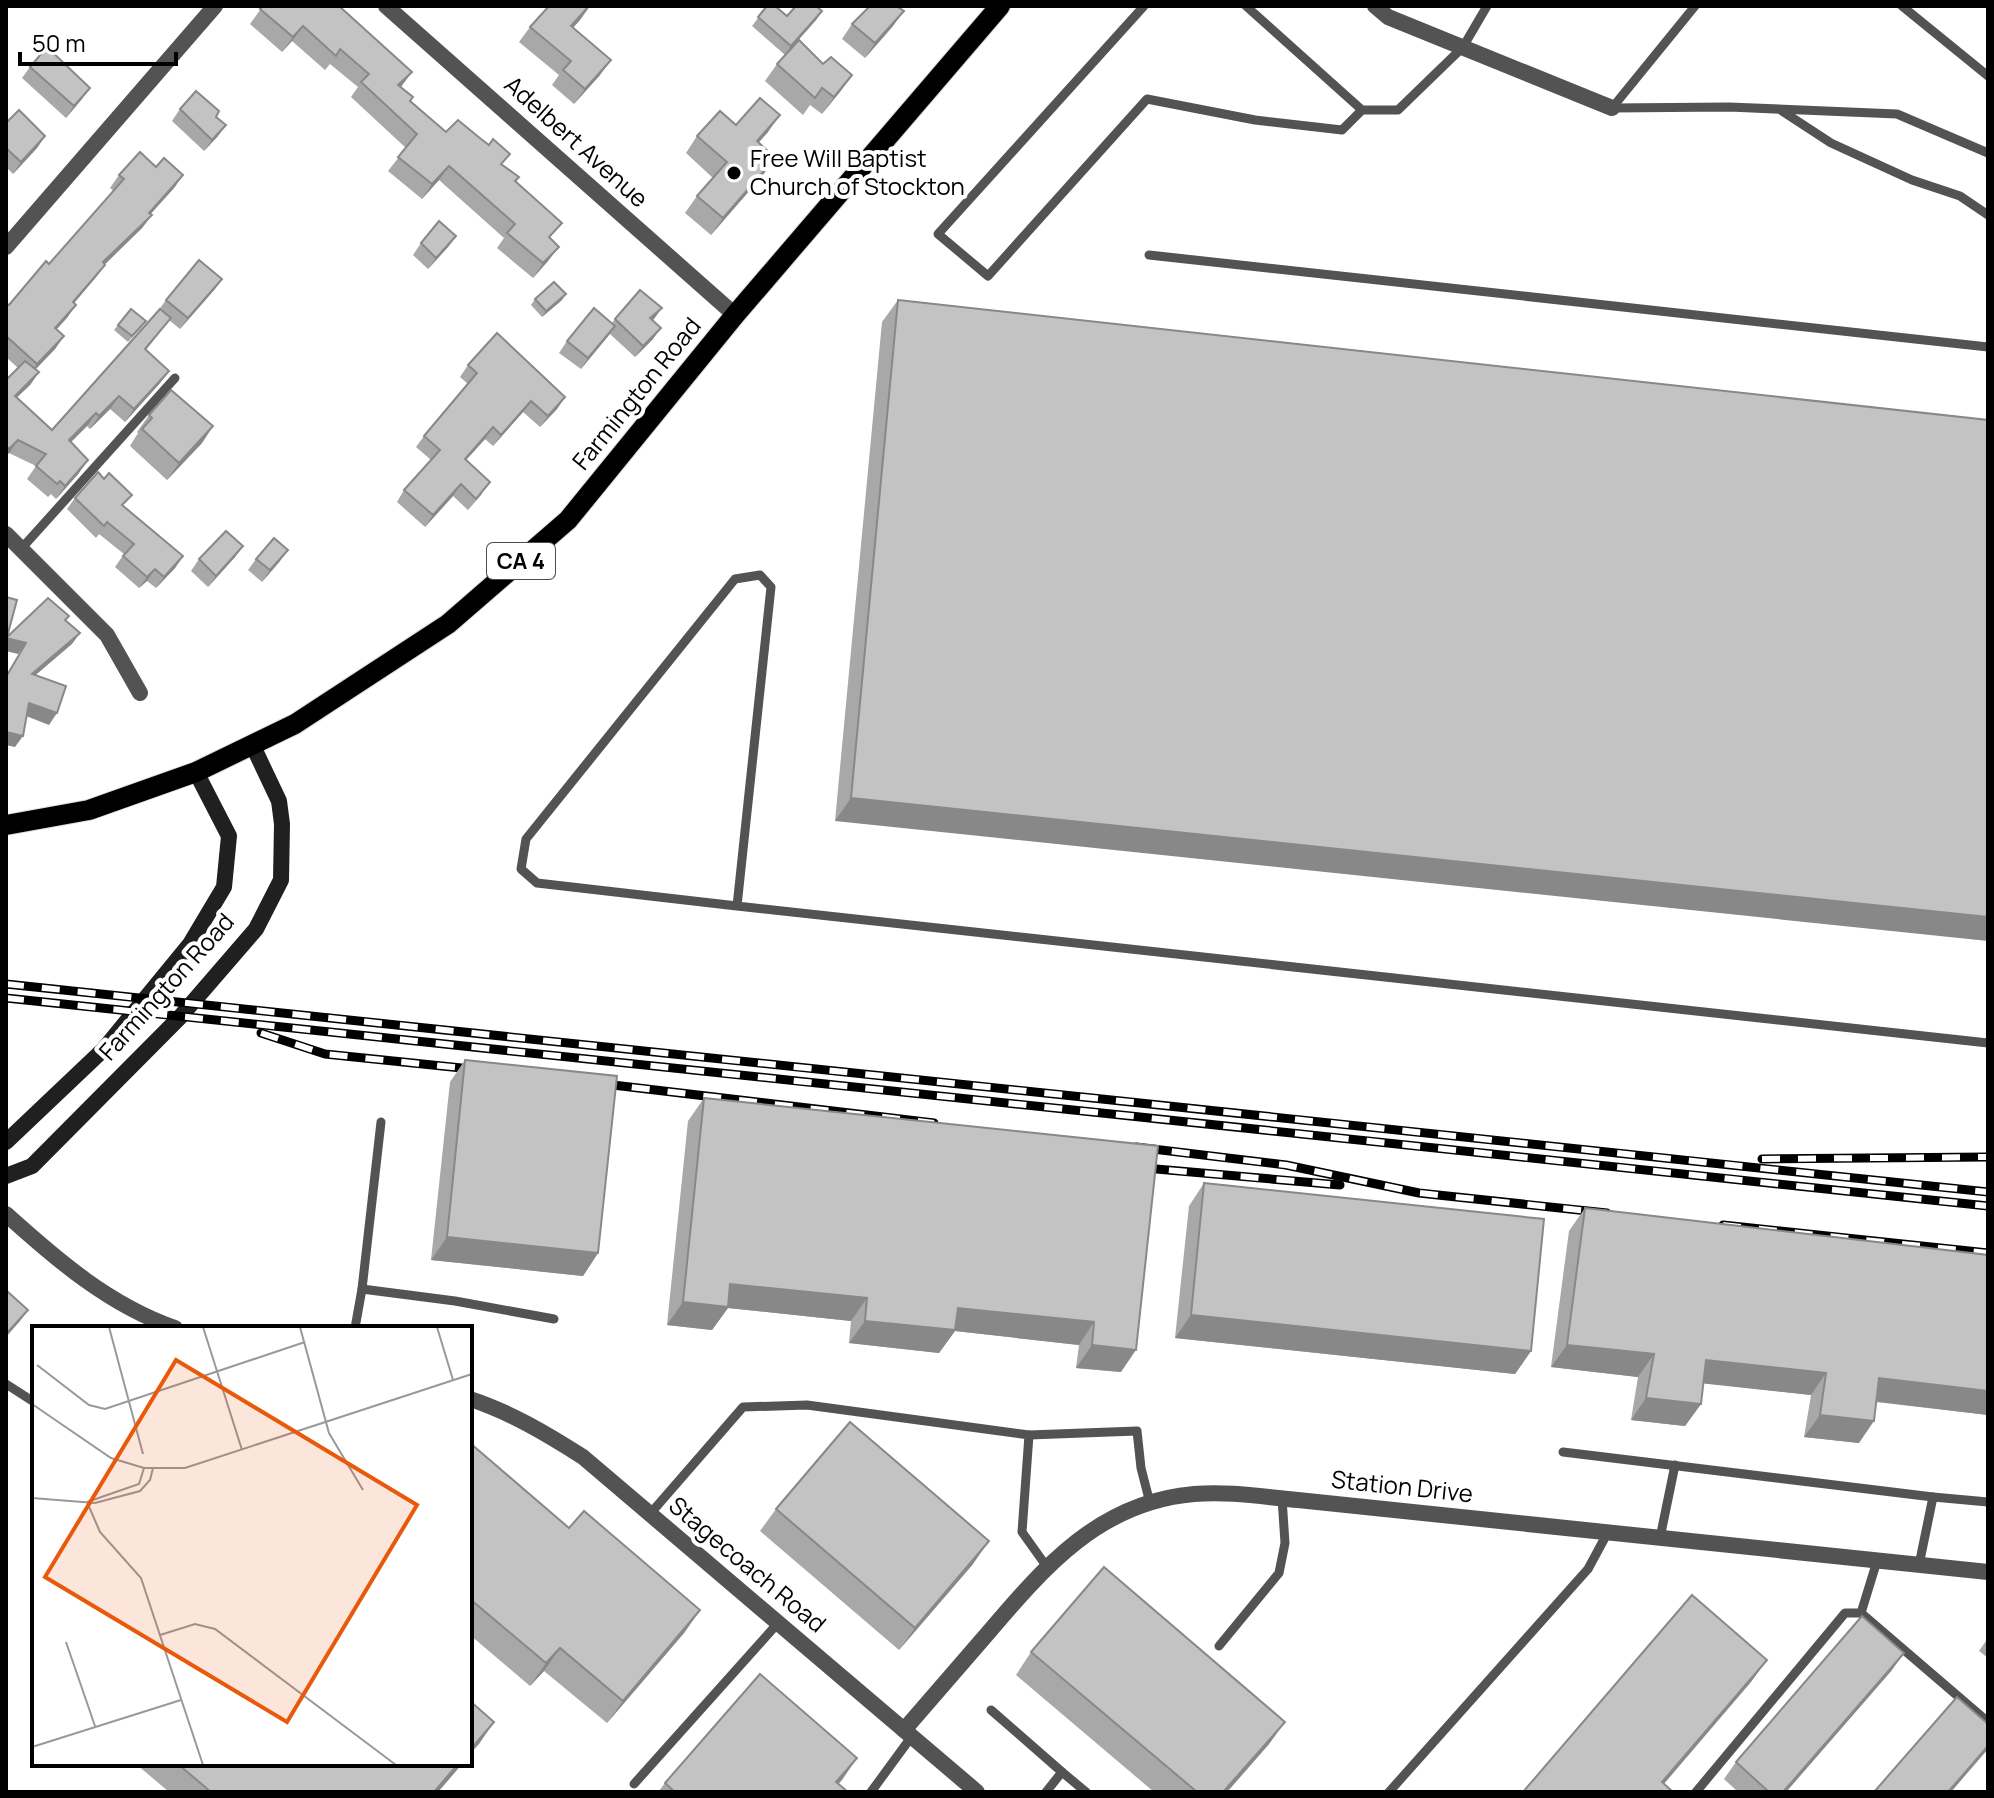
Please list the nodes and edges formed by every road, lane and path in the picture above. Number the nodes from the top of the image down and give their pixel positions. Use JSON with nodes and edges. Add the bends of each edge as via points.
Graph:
{"nodes":[{"id":1,"x":215,"y":6,"type":"edge"},
{"id":2,"x":386,"y":6,"type":"edge"},
{"id":3,"x":1000,"y":6,"type":"edge"},
{"id":4,"x":1144,"y":6,"type":"edge"},
{"id":5,"x":1246,"y":6,"type":"edge"},
{"id":6,"x":1375,"y":6,"type":"edge"},
{"id":7,"x":1487,"y":6,"type":"edge"},
{"id":8,"x":1695,"y":6,"type":"edge"},
{"id":9,"x":1902,"y":6,"type":"edge"},
{"id":10,"x":1463,"y":47,"type":"junction"},
{"id":11,"x":1988,"y":76,"type":"edge"},
{"id":12,"x":1612,"y":108,"type":"junction"},
{"id":13,"x":1779,"y":109,"type":"junction"},
{"id":14,"x":1362,"y":110,"type":"junction"},
{"id":15,"x":1988,"y":153,"type":"edge"},
{"id":16,"x":1988,"y":215,"type":"edge"},
{"id":17,"x":6,"y":247,"type":"edge"},
{"id":18,"x":1149,"y":255,"type":"dead end"},
{"id":19,"x":735,"y":315,"type":"junction"},
{"id":20,"x":1988,"y":347,"type":"edge"},
{"id":21,"x":175,"y":378,"type":"dead end"},
{"id":22,"x":6,"y":534,"type":"edge"},
{"id":23,"x":21,"y":549,"type":"junction"},
{"id":24,"x":140,"y":693,"type":"dead end"},
{"id":25,"x":252,"y":744,"type":"junction"},
{"id":26,"x":196,"y":772,"type":"junction"},
{"id":27,"x":6,"y":825,"type":"edge"},
{"id":28,"x":737,"y":906,"type":"junction"},
{"id":29,"x":1988,"y":1043,"type":"edge"},
{"id":30,"x":381,"y":1122,"type":"dead end"},
{"id":31,"x":6,"y":1142,"type":"edge"},
{"id":32,"x":6,"y":1176,"type":"edge"},
{"id":33,"x":6,"y":1214,"type":"edge"},
{"id":34,"x":362,"y":1289,"type":"junction"},
{"id":35,"x":554,"y":1319,"type":"dead end"},
{"id":36,"x":171,"y":1326,"type":"edge"},
{"id":37,"x":355,"y":1326,"type":"edge"},
{"id":38,"x":6,"y":1384,"type":"edge"},
{"id":39,"x":472,"y":1400,"type":"edge"},
{"id":40,"x":32,"y":1401,"type":"edge"},
{"id":41,"x":1029,"y":1435,"type":"junction"},
{"id":42,"x":1563,"y":1452,"type":"dead end"},
{"id":43,"x":1675,"y":1465,"type":"junction"},
{"id":44,"x":1933,"y":1497,"type":"junction"},
{"id":45,"x":1282,"y":1498,"type":"junction"},
{"id":46,"x":1988,"y":1502,"type":"edge"},
{"id":47,"x":1150,"y":1503,"type":"junction"},
{"id":48,"x":650,"y":1514,"type":"junction"},
{"id":49,"x":1608,"y":1532,"type":"junction"},
{"id":50,"x":1660,"y":1538,"type":"junction"},
{"id":51,"x":1877,"y":1561,"type":"junction"},
{"id":52,"x":1919,"y":1565,"type":"junction"},
{"id":53,"x":1047,"y":1567,"type":"junction"},
{"id":54,"x":1988,"y":1572,"type":"edge"},
{"id":55,"x":1861,"y":1613,"type":"junction"},
{"id":56,"x":778,"y":1623,"type":"junction"},
{"id":57,"x":1219,"y":1646,"type":"dead end"},
{"id":58,"x":991,"y":1710,"type":"dead end"},
{"id":59,"x":1988,"y":1722,"type":"edge"},
{"id":60,"x":908,"y":1733,"type":"junction"},
{"id":61,"x":1062,"y":1772,"type":"junction"},
{"id":62,"x":634,"y":1784,"type":"dead end"},
{"id":63,"x":871,"y":1792,"type":"edge"},
{"id":64,"x":977,"y":1792,"type":"edge"},
{"id":65,"x":1046,"y":1792,"type":"edge"},
{"id":66,"x":1086,"y":1792,"type":"edge"},
{"id":67,"x":1389,"y":1792,"type":"edge"},
{"id":68,"x":1696,"y":1792,"type":"edge"}],
"edges":[{"from":1,"to":17,"type":"street"},
{"from":2,"to":19,"type":"street","name":"Adelbert Avenue"},
{"from":3,"to":19,"type":"main road","name":"Farmington Road","number":"CA 4"},
{"from":4,"to":14,"type":"lane","via":[[938,234],[988,276],[1147,99],[1342,130]]},
{"from":5,"to":14,"type":"lane"},
{"from":6,"to":10,"type":"street","via":[[1388,17]]},
{"from":7,"to":10,"type":"lane"},
{"from":8,"to":12,"type":"lane"},
{"from":9,"to":11,"type":"lane"},
{"from":10,"to":12,"type":"street"},
{"from":10,"to":14,"type":"lane","via":[[1398,110]]},
{"from":12,"to":13,"type":"lane"},
{"from":13,"to":15,"type":"lane","via":[[1897,114]]},
{"from":13,"to":16,"type":"lane","via":[[1831,143],[1960,196]]},
{"from":18,"to":20,"type":"lane"},
{"from":19,"to":25,"type":"main road","name":"Farmington Road","number":"CA 4","via":[[568,520],[448,624],[295,724]]},
{"from":21,"to":23,"type":"lane"},
{"from":22,"to":23,"type":"street"},
{"from":23,"to":24,"type":"street","via":[[107,635]]},
{"from":25,"to":26,"type":"main road","name":"Farmington Road","number":"CA 4"},
{"from":25,"to":32,"type":"main road","name":"Farmington Road","via":[[279,801],[282,824],[281,880],[256,929],[180,1017],[32,1166]]},
{"from":26,"to":27,"type":"main road","number":"CA 4","via":[[89,810]]},
{"from":26,"to":31,"type":"main road","name":"Farmington Road","via":[[229,836],[224,887],[190,944],[104,1049]]},
{"from":28,"to":28,"type":"lane","via":[[537,883],[521,869],[526,839],[735,579],[760,575],[771,587]]},
{"from":28,"to":29,"type":"lane"},
{"from":30,"to":34,"type":"lane"},
{"from":33,"to":36,"type":"street","via":[[106,1294]]},
{"from":34,"to":35,"type":"lane"},
{"from":34,"to":37,"type":"lane"},
{"from":38,"to":40,"type":"lane"},
{"from":39,"to":48,"type":"street","name":"Stagecoach Road","via":[[583,1457]]},
{"from":41,"to":47,"type":"lane","via":[[1137,1431]]},
{"from":41,"to":48,"type":"lane","via":[[807,1405],[743,1407]]},
{"from":41,"to":53,"type":"lane","via":[[1022,1532]]},
{"from":42,"to":43,"type":"lane"},
{"from":43,"to":44,"type":"lane"},
{"from":43,"to":50,"type":"lane"},
{"from":44,"to":46,"type":"lane"},
{"from":44,"to":52,"type":"lane"},
{"from":45,"to":47,"type":"street","name":"Station Drive","via":[[1192,1494]]},
{"from":45,"to":49,"type":"street","name":"Station Drive"},
{"from":45,"to":57,"type":"lane","via":[[1285,1543],[1279,1573]]},
{"from":47,"to":53,"type":"street","name":"Station Drive","via":[[1098,1526]]},
{"from":48,"to":56,"type":"street","name":"Stagecoach Road"},
{"from":49,"to":50,"type":"street","name":"Station Drive"},
{"from":49,"to":67,"type":"lane","via":[[1588,1569]]},
{"from":50,"to":51,"type":"street","name":"Station Drive"},
{"from":51,"to":52,"type":"street","name":"Station Drive"},
{"from":51,"to":55,"type":"lane"},
{"from":52,"to":54,"type":"street","name":"Station Drive"},
{"from":53,"to":60,"type":"street","name":"Station Drive"},
{"from":55,"to":59,"type":"lane"},
{"from":55,"to":68,"type":"lane","via":[[1845,1613]]},
{"from":56,"to":60,"type":"street","name":"Stagecoach Road"},
{"from":56,"to":62,"type":"lane"},
{"from":58,"to":61,"type":"lane"},
{"from":60,"to":63,"type":"lane"},
{"from":60,"to":64,"type":"street","name":"Stagecoach Road"},
{"from":61,"to":65,"type":"lane"},
{"from":61,"to":66,"type":"lane"}]}
